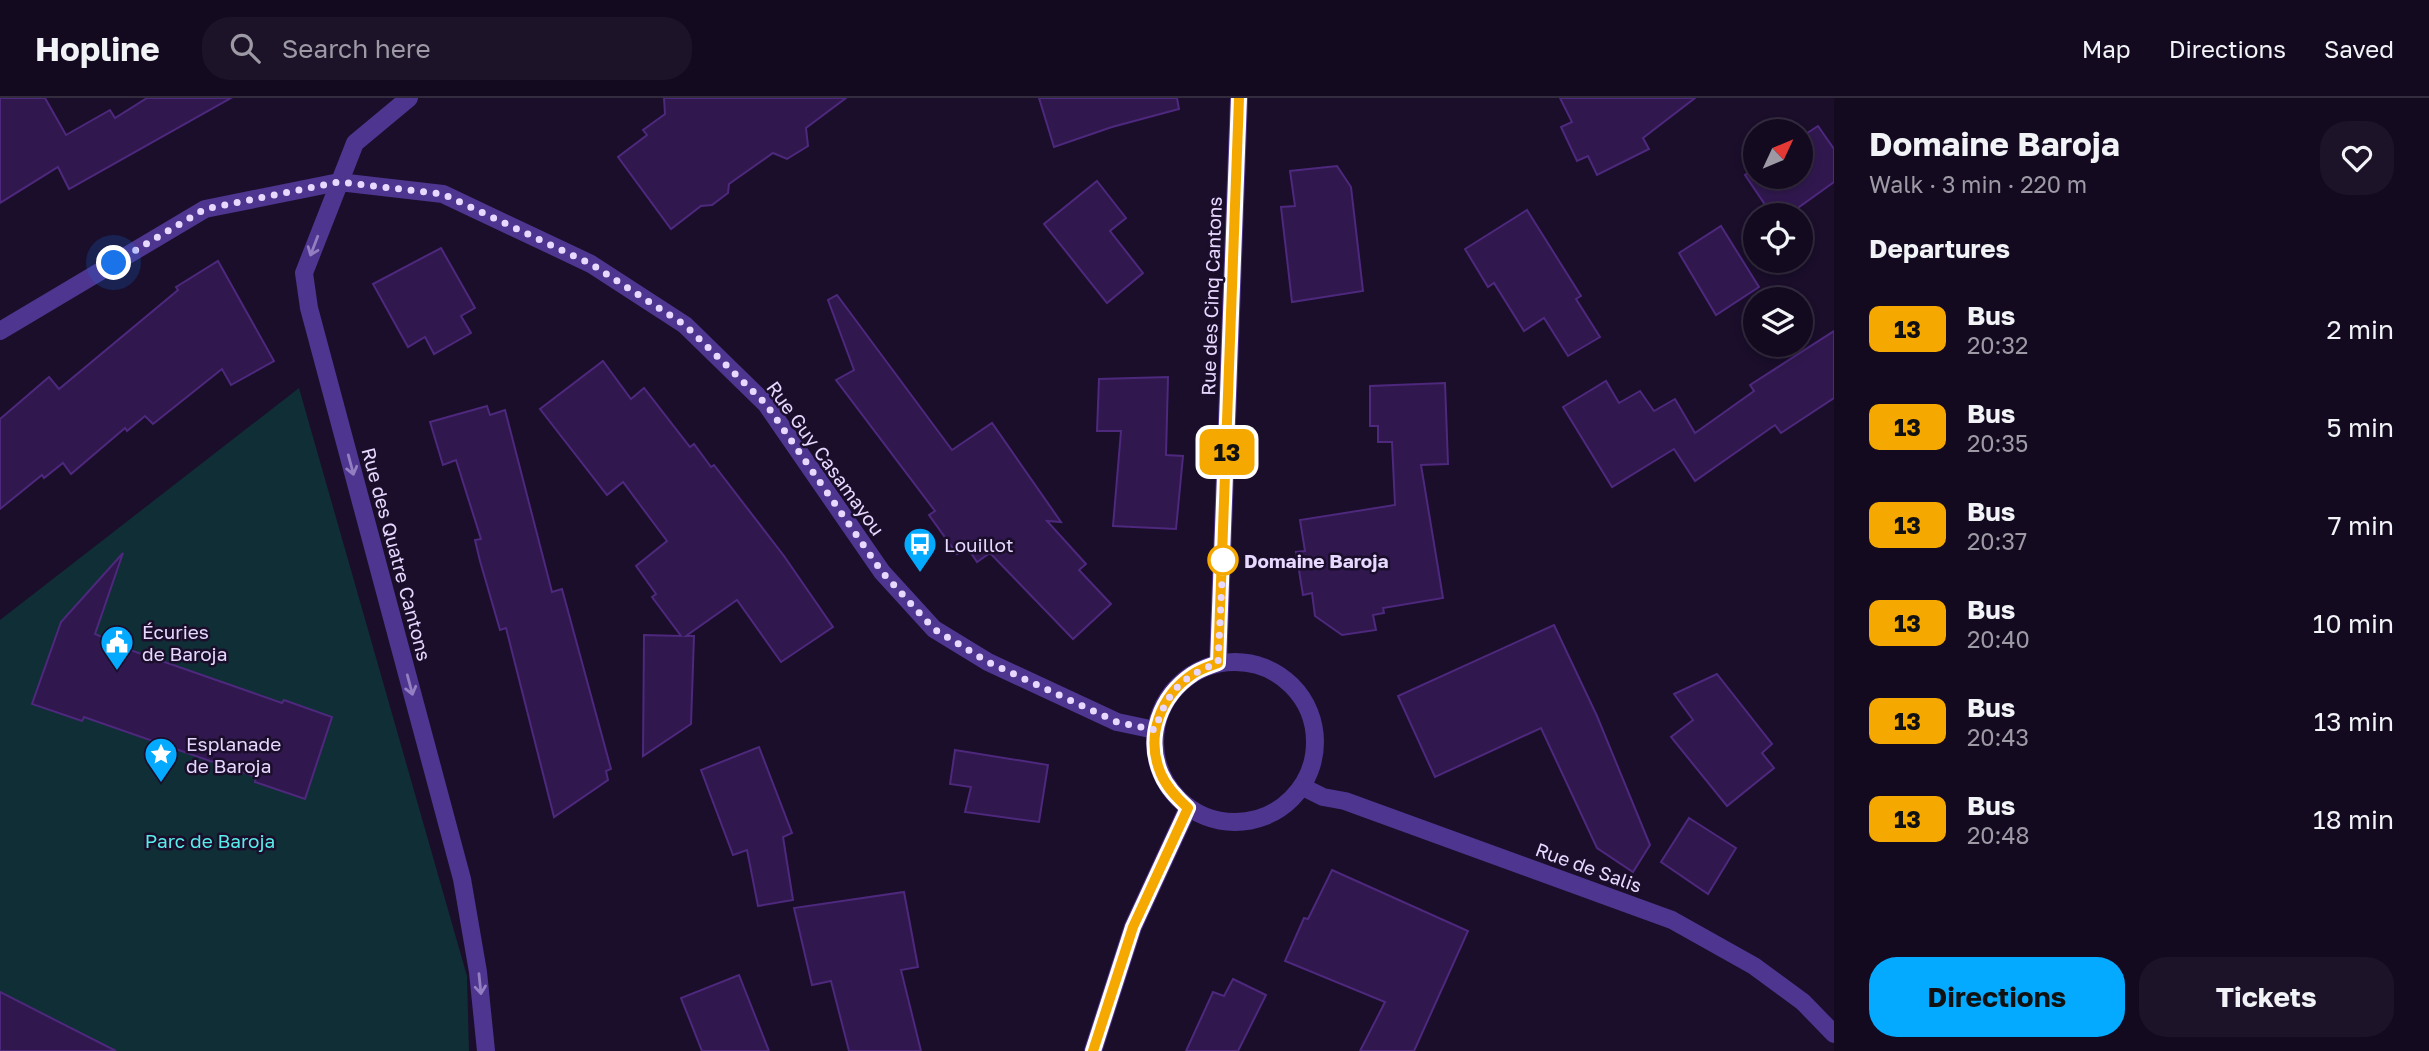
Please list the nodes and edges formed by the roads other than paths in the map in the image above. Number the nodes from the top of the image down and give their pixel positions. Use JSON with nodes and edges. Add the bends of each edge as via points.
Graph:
{"nodes":[{"id":1,"x":408,"y":98,"type":"edge"},
{"id":2,"x":1239,"y":98,"type":"edge"},
{"id":3,"x":339,"y":182,"type":"junction"},
{"id":4,"x":0,"y":331,"type":"edge"},
{"id":5,"x":1218,"y":663,"type":"junction"},
{"id":6,"x":1155,"y":730,"type":"junction"},
{"id":7,"x":1303,"y":787,"type":"junction"},
{"id":8,"x":1188,"y":808,"type":"junction"},
{"id":9,"x":1834,"y":1034,"type":"edge"},
{"id":10,"x":486,"y":1051,"type":"edge"},
{"id":11,"x":1093,"y":1051,"type":"edge"}],
"edges":[{"from":1,"to":3,"type":"street","name":"Rue des Quatre Cantons","via":[[355,143]]},
{"from":2,"to":5,"type":"street","name":"Rue des Cinq Cantons"},
{"from":3,"to":4,"type":"street","name":"Rue Guy Casamayou","via":[[205,209]]},
{"from":3,"to":6,"type":"street","name":"Rue Guy Casamayou","via":[[443,194],[591,264],[685,325],[766,404],[882,572],[934,629],[988,662],[1117,722]]},
{"from":3,"to":10,"type":"street","name":"Rue des Quatre Cantons","one_way":true,"via":[[304,273],[309,308],[462,880]]},
{"from":5,"to":6,"type":"street","via":[[1195,672],[1176,687],[1162,707]]},
{"from":5,"to":7,"type":"street","via":[[1245,662],[1271,670],[1293,686],[1308,709],[1316,735],[1314,762]]},
{"from":6,"to":8,"type":"street","via":[[1161,774]]},
{"from":7,"to":8,"type":"street","via":[[1286,806],[1263,818],[1237,823],[1212,820]]},
{"from":7,"to":9,"type":"street","name":"Rue de Salis","via":[[1672,920],[1754,966],[1803,1002]]},
{"from":8,"to":11,"type":"street","via":[[1133,927]]}]}
